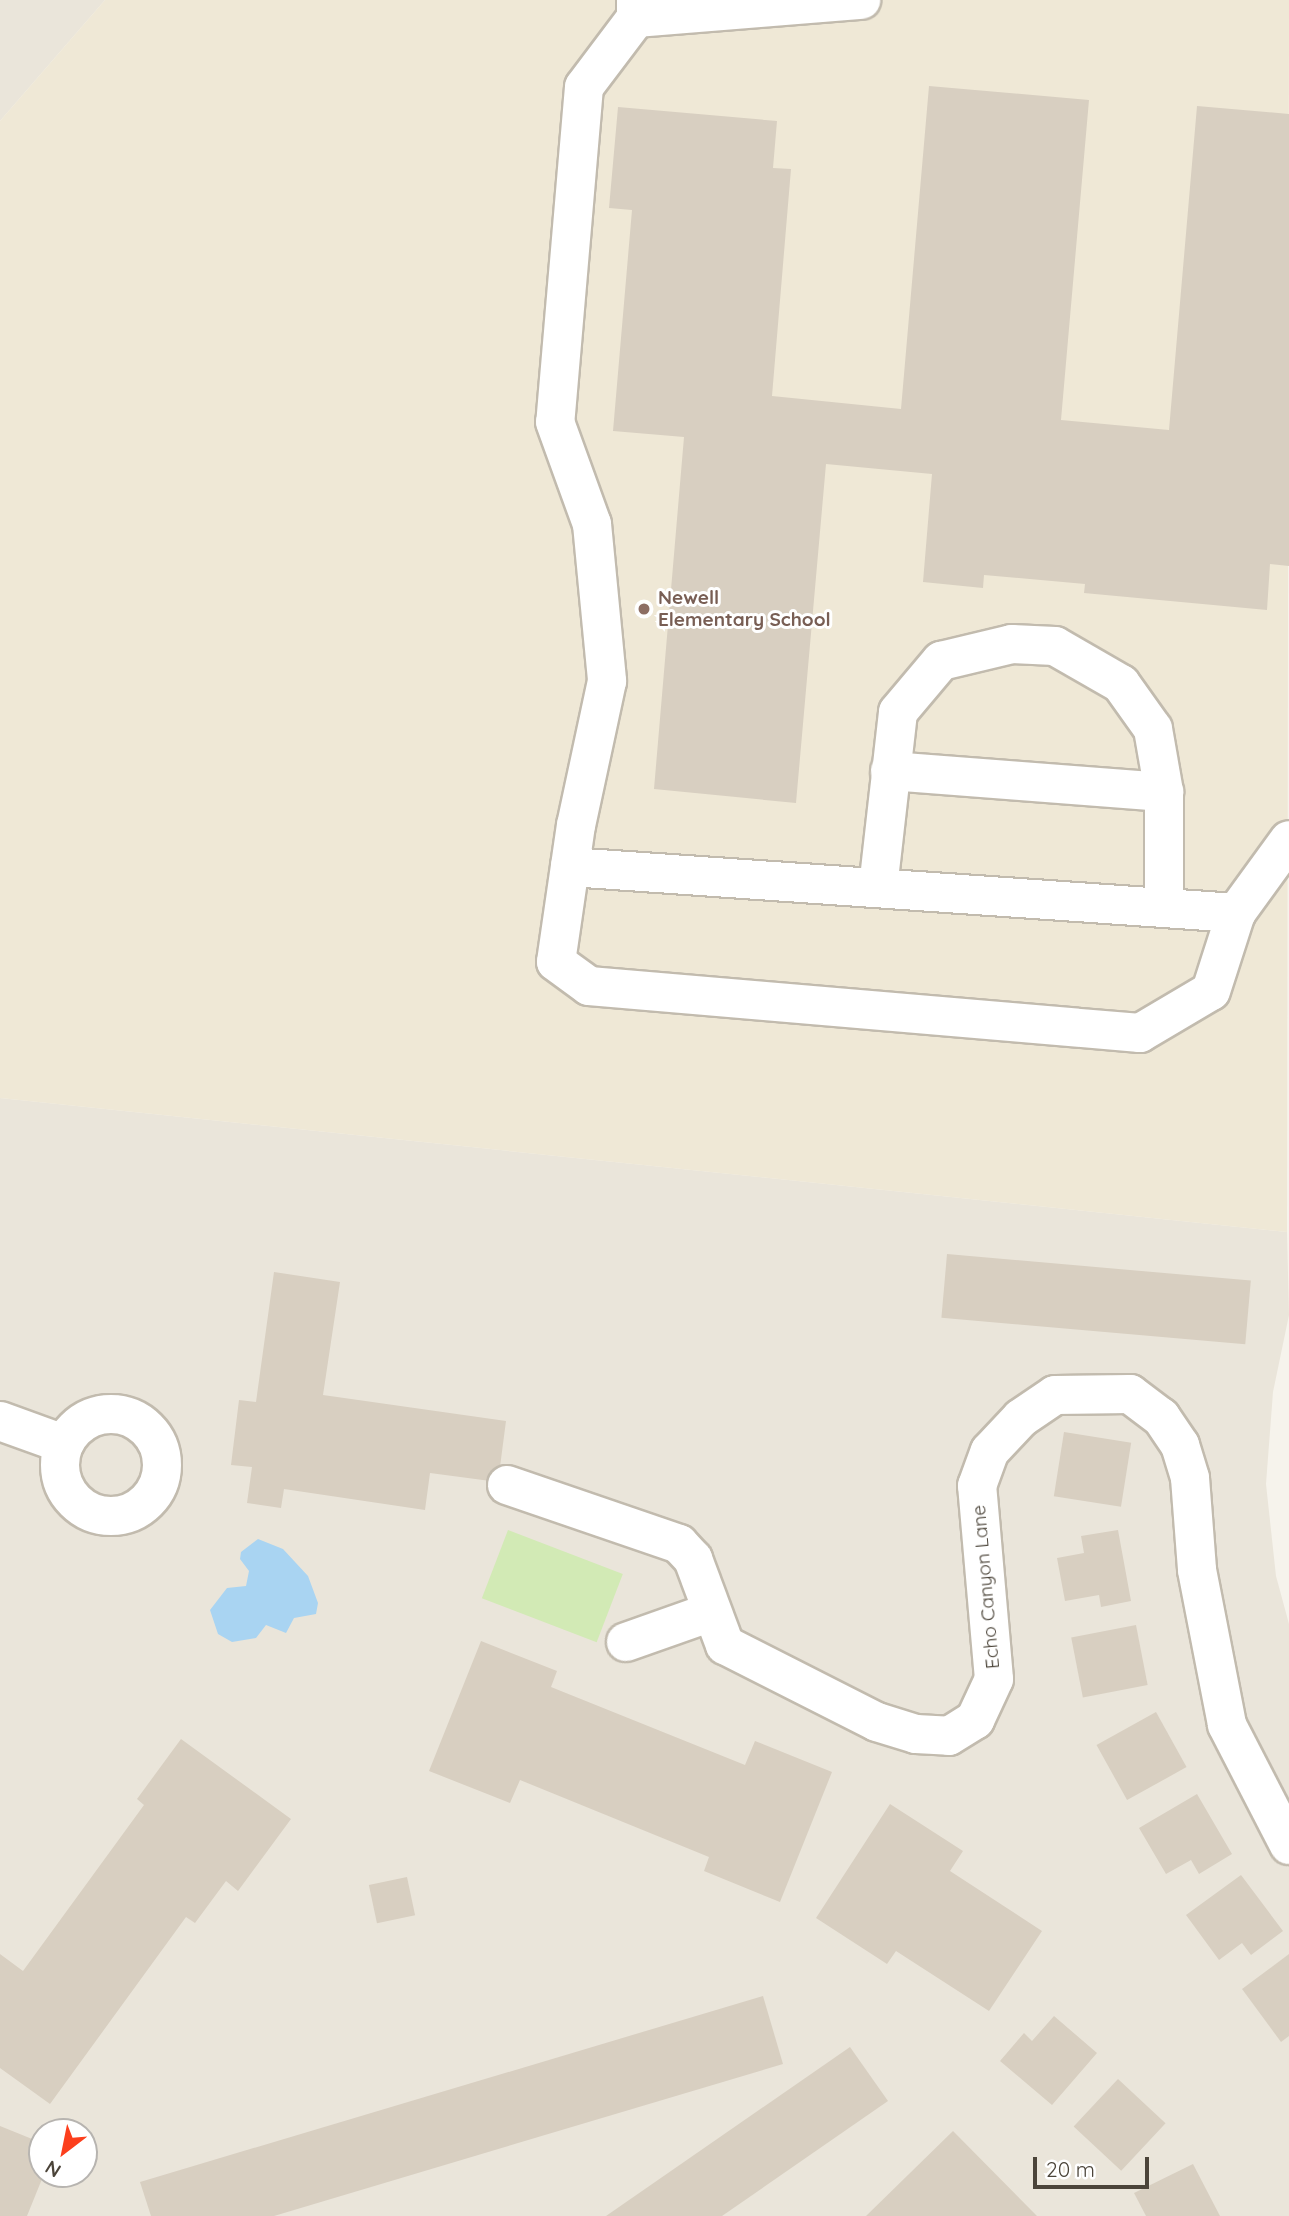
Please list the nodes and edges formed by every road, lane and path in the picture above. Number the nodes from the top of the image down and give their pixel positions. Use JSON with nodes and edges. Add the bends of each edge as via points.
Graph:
{"nodes":[{"id":1,"x":861,"y":0,"type":"edge"},
{"id":2,"x":636,"y":9,"type":"edge"},
{"id":3,"x":890,"y":771,"type":"junction"},
{"id":4,"x":1164,"y":792,"type":"junction"},
{"id":5,"x":1289,"y":840,"type":"edge"},
{"id":6,"x":569,"y":867,"type":"junction"},
{"id":7,"x":878,"y":888,"type":"junction"},
{"id":8,"x":1164,"y":908,"type":"junction"},
{"id":9,"x":1236,"y":913,"type":"junction"},
{"id":10,"x":0,"y":1421,"type":"edge"},
{"id":11,"x":64,"y":1444,"type":"dead end"},
{"id":12,"x":507,"y":1485,"type":"dead end"},
{"id":13,"x":711,"y":1612,"type":"junction"},
{"id":14,"x":626,"y":1642,"type":"dead end"},
{"id":15,"x":1289,"y":1845,"type":"edge"}],
"edges":[{"from":1,"to":2,"type":"street"},
{"from":2,"to":6,"type":"street","via":[[584,87],[555,422],[592,524],[607,681]]},
{"from":3,"to":4,"type":"street"},
{"from":3,"to":4,"type":"street","via":[[898,712],[941,661],[1012,644],[1055,646],[1121,684],[1153,729]]},
{"from":3,"to":7,"type":"street"},
{"from":4,"to":8,"type":"street"},
{"from":5,"to":9,"type":"street"},
{"from":6,"to":7,"type":"street"},
{"from":6,"to":9,"type":"street","via":[[556,962],[589,986],[1140,1032],[1211,991]]},
{"from":7,"to":8,"type":"street"},
{"from":8,"to":9,"type":"street"},
{"from":10,"to":11,"type":"street"},
{"from":12,"to":13,"type":"street","name":"Echo Canyon Lane","via":[[679,1544],[693,1559]]},
{"from":13,"to":14,"type":"street"},
{"from":13,"to":15,"type":"street","name":"Echo Canyon Lane","via":[[725,1645],[738,1654],[877,1722],[916,1734],[948,1736],[975,1720],[994,1679],[993,1635],[982,1589],[977,1486],[990,1451],[1020,1419],[1055,1395],[1130,1394],[1161,1417],[1180,1446],[1190,1478],[1197,1570],[1227,1725]]}]}
